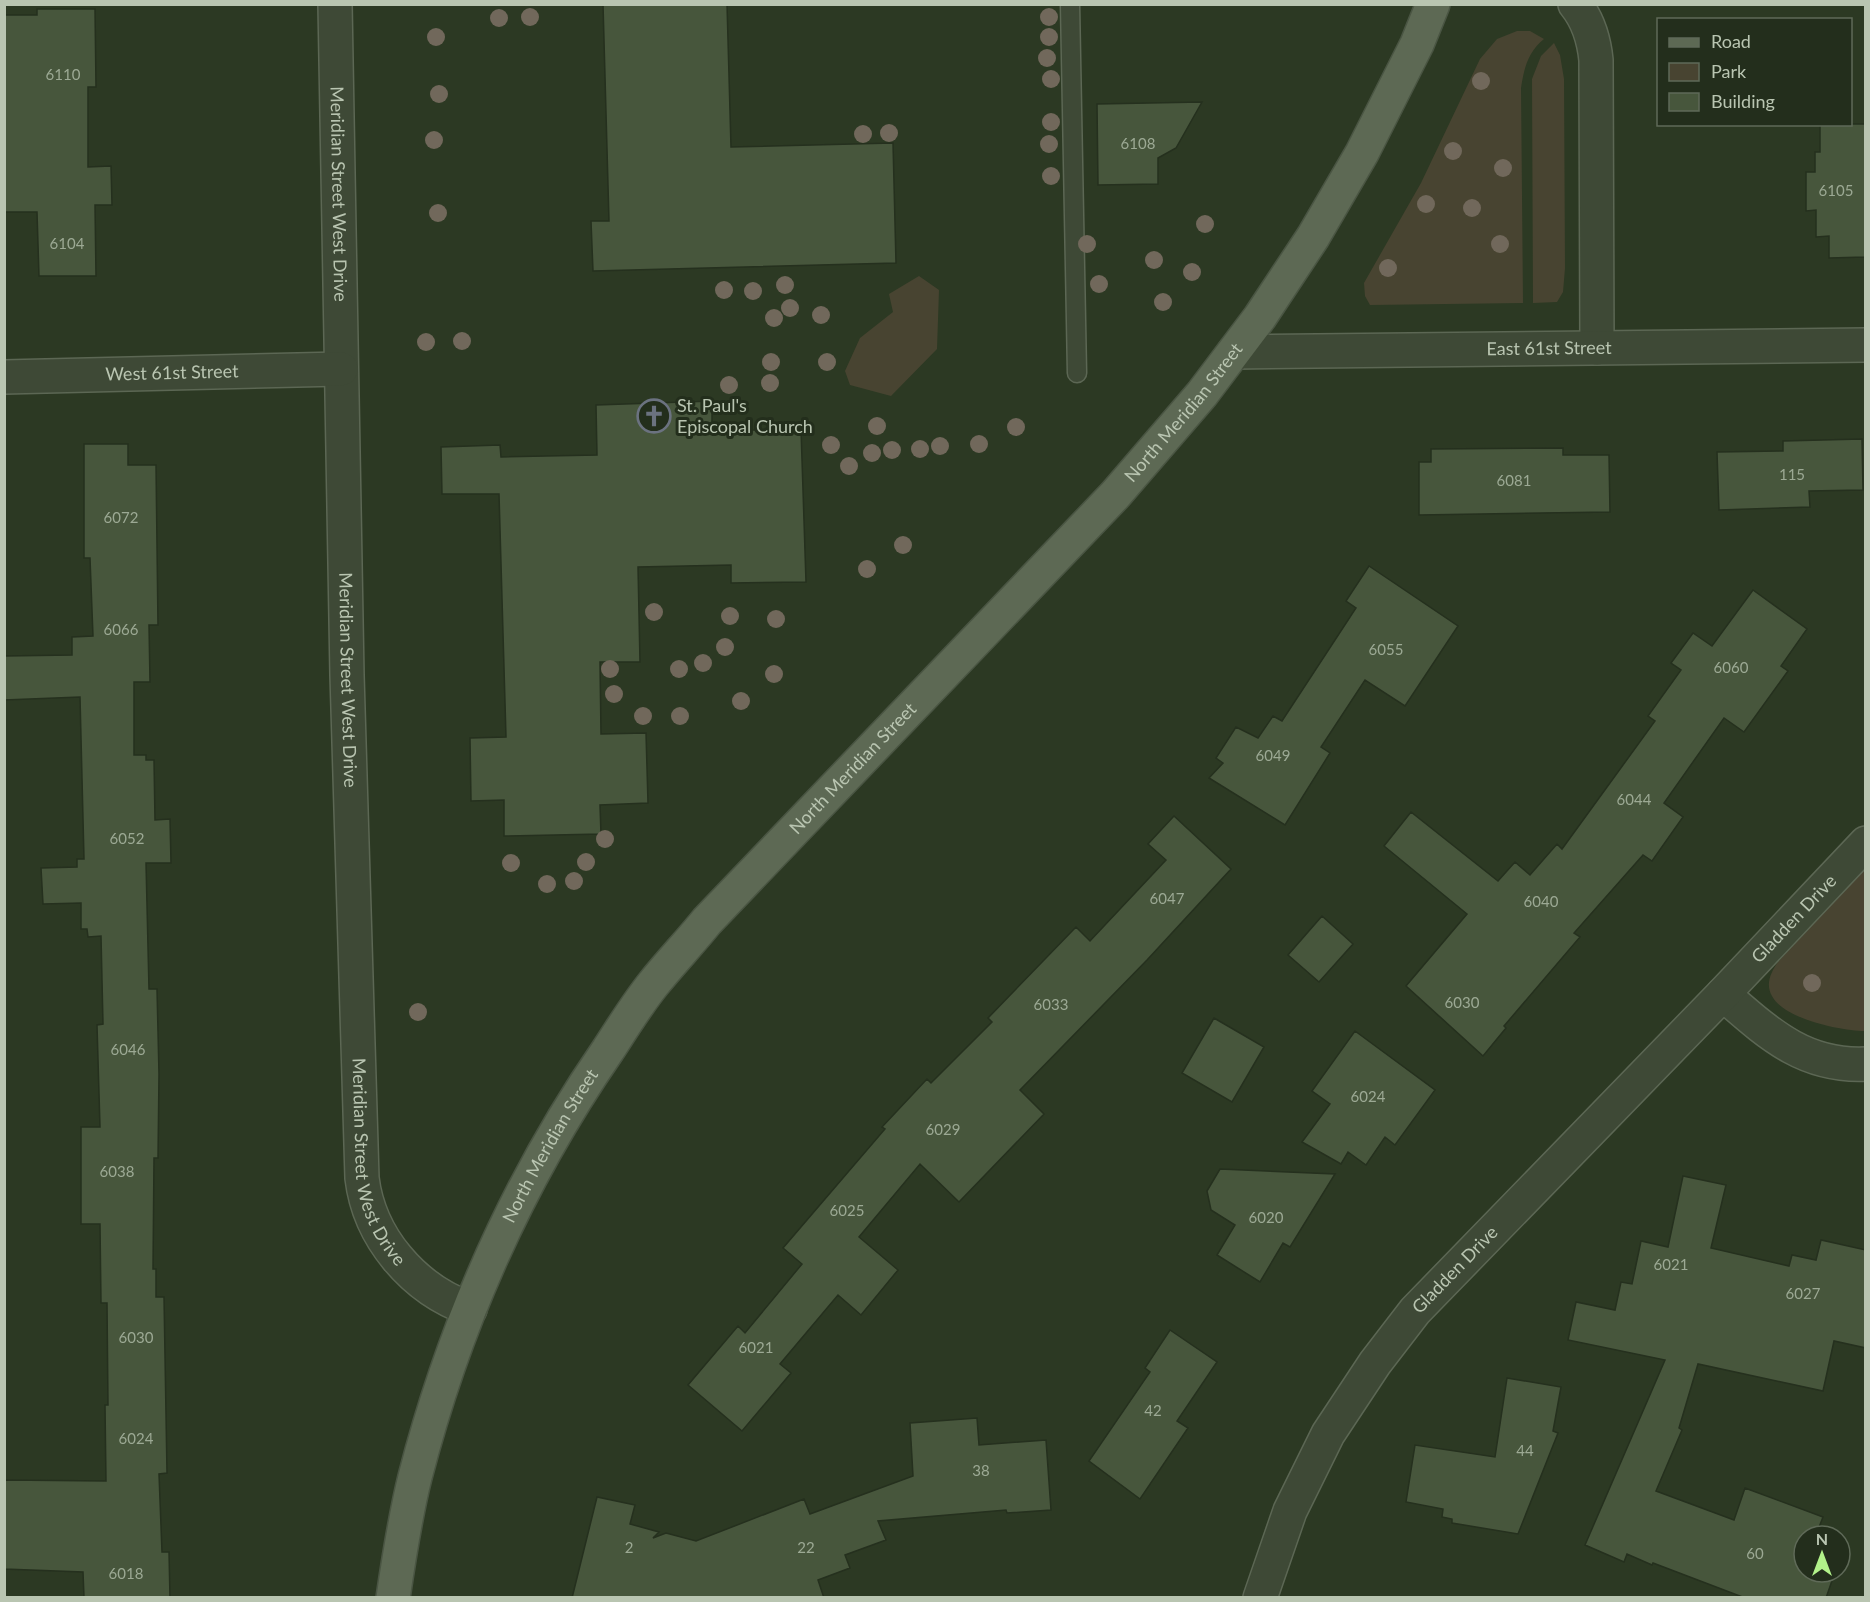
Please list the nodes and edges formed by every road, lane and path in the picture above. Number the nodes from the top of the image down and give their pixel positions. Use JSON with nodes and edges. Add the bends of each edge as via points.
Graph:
{"nodes":[{"id":1,"x":335,"y":4,"type":"edge"},
{"id":2,"x":1070,"y":4,"type":"edge"},
{"id":3,"x":1433,"y":4,"type":"edge"},
{"id":4,"x":1575,"y":4,"type":"edge"},
{"id":5,"x":1866,"y":345,"type":"edge"},
{"id":6,"x":1597,"y":348,"type":"junction"},
{"id":7,"x":1234,"y":352,"type":"junction"},
{"id":8,"x":341,"y":369,"type":"junction"},
{"id":9,"x":1077,"y":372,"type":"dead end"},
{"id":10,"x":4,"y":377,"type":"edge"},
{"id":11,"x":1866,"y":843,"type":"edge"},
{"id":12,"x":1723,"y":994,"type":"junction"},
{"id":13,"x":1866,"y":1064,"type":"edge"},
{"id":14,"x":470,"y":1309,"type":"junction"},
{"id":15,"x":393,"y":1598,"type":"edge"},
{"id":16,"x":1260,"y":1598,"type":"edge"}],
"edges":[{"from":1,"to":8,"type":"street","name":"Meridian Street West Drive"},
{"from":2,"to":9,"type":"lane"},
{"from":3,"to":7,"type":"main road","name":"North Meridian Street","via":[[1362,153],[1313,237]]},
{"from":4,"to":6,"type":"street","via":[[1593,39],[1596,60]]},
{"from":5,"to":6,"type":"street","name":"East 61st Street"},
{"from":6,"to":7,"type":"street","name":"East 61st Street"},
{"from":7,"to":14,"type":"main road","name":"North Meridian Street","via":[[1134,474],[727,900],[654,984],[583,1085],[526,1183]]},
{"from":8,"to":10,"type":"street","name":"West 61st Street"},
{"from":8,"to":14,"type":"street","name":"Meridian Street West Drive","via":[[364,1192],[376,1228],[403,1266],[446,1299]]},
{"from":11,"to":12,"type":"street","name":"Gladden Drive"},
{"from":12,"to":13,"type":"street","via":[[1790,1048],[1832,1062]]},
{"from":12,"to":16,"type":"street","name":"Gladden Drive","via":[[1430,1294],[1381,1354],[1308,1472],[1281,1532]]},
{"from":14,"to":15,"type":"main road","name":"North Meridian Street","via":[[415,1477]]}]}
